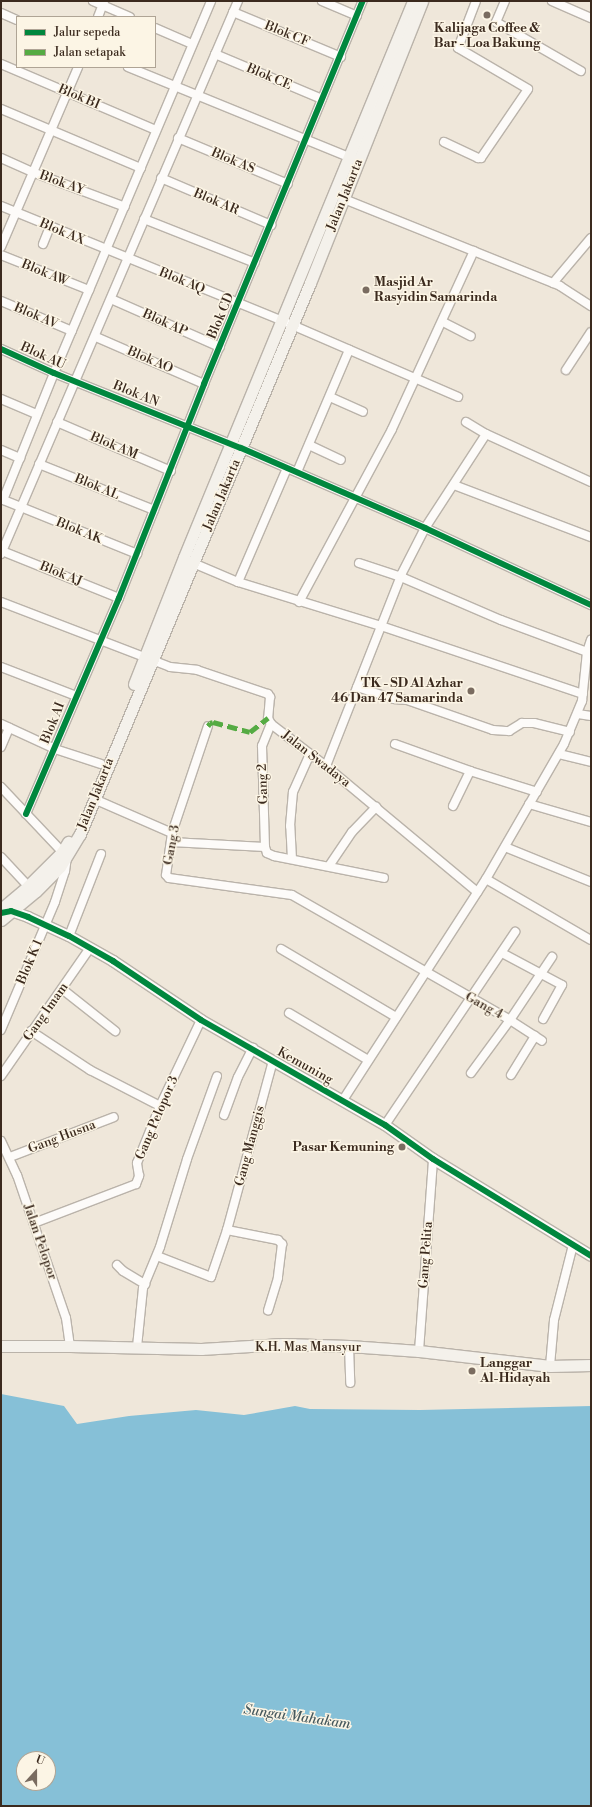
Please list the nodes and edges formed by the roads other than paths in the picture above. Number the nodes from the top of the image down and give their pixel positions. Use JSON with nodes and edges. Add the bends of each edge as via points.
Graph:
{"nodes":[{"id":1,"x":92,"y":1,"type":"edge"},
{"id":2,"x":210,"y":1,"type":"edge"},
{"id":3,"x":238,"y":1,"type":"edge"},
{"id":4,"x":322,"y":1,"type":"edge"},
{"id":5,"x":363,"y":1,"type":"edge"},
{"id":6,"x":413,"y":1,"type":"edge"},
{"id":7,"x":422,"y":1,"type":"edge"},
{"id":8,"x":476,"y":1,"type":"edge"},
{"id":9,"x":505,"y":1,"type":"edge"},
{"id":10,"x":552,"y":1,"type":"edge"},
{"id":11,"x":104,"y":3,"type":"edge"},
{"id":12,"x":233,"y":12,"type":"junction"},
{"id":13,"x":1,"y":13,"type":"edge"},
{"id":14,"x":98,"y":16,"type":"edge"},
{"id":15,"x":128,"y":16,"type":"edge"},
{"id":16,"x":357,"y":16,"type":"junction"},
{"id":17,"x":591,"y":18,"type":"edge"},
{"id":18,"x":16,"y":20,"type":"edge"},
{"id":19,"x":156,"y":28,"type":"edge"},
{"id":20,"x":192,"y":44,"type":"junction"},
{"id":21,"x":216,"y":54,"type":"junction"},
{"id":22,"x":341,"y":57,"type":"junction"},
{"id":23,"x":1,"y":64,"type":"edge"},
{"id":24,"x":78,"y":68,"type":"edge"},
{"id":25,"x":131,"y":68,"type":"edge"},
{"id":26,"x":580,"y":71,"type":"dead end"},
{"id":27,"x":177,"y":86,"type":"junction"},
{"id":28,"x":67,"y":92,"type":"junction"},
{"id":29,"x":194,"y":93,"type":"junction"},
{"id":30,"x":322,"y":99,"type":"junction"},
{"id":31,"x":1,"y":109,"type":"edge"},
{"id":32,"x":50,"y":129,"type":"junction"},
{"id":33,"x":156,"y":130,"type":"junction"},
{"id":34,"x":178,"y":138,"type":"junction"},
{"id":35,"x":306,"y":139,"type":"junction"},
{"id":36,"x":444,"y":142,"type":"dead end"},
{"id":37,"x":1,"y":158,"type":"edge"},
{"id":38,"x":354,"y":159,"type":"junction"},
{"id":39,"x":141,"y":168,"type":"junction"},
{"id":40,"x":32,"y":172,"type":"junction"},
{"id":41,"x":161,"y":178,"type":"junction"},
{"id":42,"x":288,"y":184,"type":"junction"},
{"id":43,"x":344,"y":199,"type":"junction"},
{"id":44,"x":1,"y":206,"type":"edge"},
{"id":45,"x":125,"y":207,"type":"junction"},
{"id":46,"x":17,"y":213,"type":"junction"},
{"id":47,"x":144,"y":219,"type":"junction"},
{"id":48,"x":271,"y":225,"type":"junction"},
{"id":49,"x":50,"y":227,"type":"junction"},
{"id":50,"x":589,"y":243,"type":"edge"},
{"id":51,"x":43,"y":244,"type":"dead end"},
{"id":52,"x":1,"y":247,"type":"edge"},
{"id":53,"x":474,"y":251,"type":"junction"},
{"id":54,"x":108,"y":252,"type":"junction"},
{"id":55,"x":1,"y":255,"type":"edge"},
{"id":56,"x":124,"y":258,"type":"junction"},
{"id":57,"x":255,"y":263,"type":"junction"},
{"id":58,"x":553,"y":283,"type":"junction"},
{"id":59,"x":89,"y":290,"type":"junction"},
{"id":60,"x":111,"y":299,"type":"junction"},
{"id":61,"x":1,"y":301,"type":"edge"},
{"id":62,"x":238,"y":303,"type":"junction"},
{"id":63,"x":591,"y":306,"type":"edge"},
{"id":64,"x":281,"y":321,"type":"junction"},
{"id":65,"x":443,"y":322,"type":"junction"},
{"id":66,"x":292,"y":325,"type":"junction"},
{"id":67,"x":72,"y":331,"type":"junction"},
{"id":68,"x":591,"y":332,"type":"edge"},
{"id":69,"x":471,"y":336,"type":"dead end"},
{"id":70,"x":96,"y":337,"type":"junction"},
{"id":71,"x":220,"y":347,"type":"junction"},
{"id":72,"x":1,"y":349,"type":"edge"},
{"id":73,"x":349,"y":350,"type":"junction"},
{"id":74,"x":566,"y":370,"type":"dead end"},
{"id":75,"x":55,"y":374,"type":"junction"},
{"id":76,"x":72,"y":380,"type":"junction"},
{"id":77,"x":416,"y":380,"type":"junction"},
{"id":78,"x":204,"y":384,"type":"junction"},
{"id":79,"x":330,"y":396,"type":"junction"},
{"id":80,"x":458,"y":397,"type":"dead end"},
{"id":81,"x":1,"y":399,"type":"edge"},
{"id":82,"x":363,"y":412,"type":"dead end"},
{"id":83,"x":37,"y":414,"type":"junction"},
{"id":84,"x":57,"y":422,"type":"junction"},
{"id":85,"x":466,"y":422,"type":"dead end"},
{"id":86,"x":188,"y":426,"type":"junction"},
{"id":87,"x":486,"y":434,"type":"junction"},
{"id":88,"x":309,"y":445,"type":"junction"},
{"id":89,"x":236,"y":447,"type":"junction"},
{"id":90,"x":1,"y":450,"type":"edge"},
{"id":91,"x":20,"y":458,"type":"junction"},
{"id":92,"x":341,"y":460,"type":"dead end"},
{"id":93,"x":39,"y":464,"type":"junction"},
{"id":94,"x":287,"y":468,"type":"junction"},
{"id":95,"x":171,"y":471,"type":"junction"},
{"id":96,"x":297,"y":472,"type":"junction"},
{"id":97,"x":591,"y":482,"type":"edge"},
{"id":98,"x":454,"y":485,"type":"junction"},
{"id":99,"x":354,"y":498,"type":"junction"},
{"id":100,"x":4,"y":500,"type":"edge"},
{"id":101,"x":18,"y":506,"type":"junction"},
{"id":102,"x":154,"y":510,"type":"junction"},
{"id":103,"x":425,"y":528,"type":"junction"},
{"id":104,"x":591,"y":536,"type":"edge"},
{"id":105,"x":2,"y":553,"type":"edge"},
{"id":106,"x":137,"y":554,"type":"junction"},
{"id":107,"x":193,"y":563,"type":"junction"},
{"id":108,"x":359,"y":563,"type":"dead end"},
{"id":109,"x":401,"y":577,"type":"junction"},
{"id":110,"x":238,"y":582,"type":"junction"},
{"id":111,"x":119,"y":598,"type":"junction"},
{"id":112,"x":1,"y":602,"type":"edge"},
{"id":113,"x":300,"y":602,"type":"junction"},
{"id":114,"x":591,"y":605,"type":"edge"},
{"id":115,"x":381,"y":626,"type":"junction"},
{"id":116,"x":100,"y":640,"type":"junction"},
{"id":117,"x":591,"y":640,"type":"edge"},
{"id":118,"x":587,"y":652,"type":"junction"},
{"id":119,"x":149,"y":658,"type":"junction"},
{"id":120,"x":1,"y":667,"type":"edge"},
{"id":121,"x":357,"y":687,"type":"junction"},
{"id":122,"x":583,"y":694,"type":"junction"},
{"id":123,"x":76,"y":696,"type":"junction"},
{"id":124,"x":578,"y":714,"type":"junction"},
{"id":125,"x":591,"y":716,"type":"edge"},
{"id":126,"x":271,"y":724,"type":"junction"},
{"id":127,"x":5,"y":726,"type":"edge"},
{"id":128,"x":208,"y":726,"type":"dead end"},
{"id":129,"x":570,"y":732,"type":"junction"},
{"id":130,"x":395,"y":744,"type":"dead end"},
{"id":131,"x":1,"y":747,"type":"edge"},
{"id":132,"x":55,"y":749,"type":"junction"},
{"id":133,"x":310,"y":754,"type":"junction"},
{"id":134,"x":559,"y":754,"type":"junction"},
{"id":135,"x":591,"y":762,"type":"edge"},
{"id":136,"x":101,"y":764,"type":"junction"},
{"id":137,"x":326,"y":766,"type":"junction"},
{"id":138,"x":470,"y":771,"type":"junction"},
{"id":139,"x":1,"y":787,"type":"edge"},
{"id":140,"x":537,"y":792,"type":"junction"},
{"id":141,"x":94,"y":799,"type":"junction"},
{"id":142,"x":530,"y":804,"type":"junction"},
{"id":143,"x":453,"y":806,"type":"dead end"},
{"id":144,"x":376,"y":807,"type":"junction"},
{"id":145,"x":26,"y":814,"type":"junction"},
{"id":146,"x":591,"y":822,"type":"edge"},
{"id":147,"x":171,"y":838,"type":"junction"},
{"id":148,"x":265,"y":847,"type":"junction"},
{"id":149,"x":505,"y":847,"type":"junction"},
{"id":150,"x":65,"y":854,"type":"junction"},
{"id":151,"x":101,"y":854,"type":"dead end"},
{"id":152,"x":1,"y":857,"type":"edge"},
{"id":153,"x":292,"y":859,"type":"junction"},
{"id":154,"x":329,"y":866,"type":"junction"},
{"id":155,"x":384,"y":878,"type":"dead end"},
{"id":156,"x":486,"y":879,"type":"junction"},
{"id":157,"x":591,"y":882,"type":"edge"},
{"id":158,"x":28,"y":886,"type":"junction"},
{"id":159,"x":477,"y":892,"type":"junction"},
{"id":160,"x":4,"y":911,"type":"edge"},
{"id":161,"x":1,"y":920,"type":"edge"},
{"id":162,"x":46,"y":926,"type":"junction"},
{"id":163,"x":514,"y":932,"type":"dead end"},
{"id":164,"x":69,"y":936,"type":"junction"},
{"id":165,"x":591,"y":940,"type":"edge"},
{"id":166,"x":90,"y":948,"type":"junction"},
{"id":167,"x":281,"y":949,"type":"dead end"},
{"id":168,"x":502,"y":953,"type":"junction"},
{"id":169,"x":552,"y":957,"type":"dead end"},
{"id":170,"x":425,"y":972,"type":"junction"},
{"id":171,"x":543,"y":974,"type":"junction"},
{"id":172,"x":62,"y":989,"type":"junction"},
{"id":173,"x":471,"y":999,"type":"junction"},
{"id":174,"x":289,"y":1013,"type":"dead end"},
{"id":175,"x":396,"y":1017,"type":"junction"},
{"id":176,"x":544,"y":1019,"type":"dead end"},
{"id":177,"x":201,"y":1020,"type":"junction"},
{"id":178,"x":510,"y":1020,"type":"junction"},
{"id":179,"x":2,"y":1029,"type":"edge"},
{"id":180,"x":31,"y":1031,"type":"junction"},
{"id":181,"x":115,"y":1031,"type":"dead end"},
{"id":182,"x":535,"y":1036,"type":"junction"},
{"id":183,"x":542,"y":1041,"type":"dead end"},
{"id":184,"x":253,"y":1048,"type":"junction"},
{"id":185,"x":368,"y":1060,"type":"junction"},
{"id":186,"x":273,"y":1061,"type":"junction"},
{"id":187,"x":471,"y":1073,"type":"dead end"},
{"id":188,"x":511,"y":1074,"type":"dead end"},
{"id":189,"x":1,"y":1076,"type":"edge"},
{"id":190,"x":217,"y":1076,"type":"dead end"},
{"id":191,"x":343,"y":1100,"type":"junction"},
{"id":192,"x":160,"y":1106,"type":"junction"},
{"id":193,"x":224,"y":1115,"type":"dead end"},
{"id":194,"x":114,"y":1117,"type":"dead end"},
{"id":195,"x":385,"y":1126,"type":"junction"},
{"id":196,"x":1,"y":1141,"type":"edge"},
{"id":197,"x":10,"y":1157,"type":"junction"},
{"id":198,"x":434,"y":1158,"type":"junction"},
{"id":199,"x":34,"y":1224,"type":"junction"},
{"id":200,"x":227,"y":1230,"type":"junction"},
{"id":201,"x":573,"y":1245,"type":"junction"},
{"id":202,"x":157,"y":1256,"type":"junction"},
{"id":203,"x":591,"y":1256,"type":"edge"},
{"id":204,"x":117,"y":1265,"type":"dead end"},
{"id":205,"x":145,"y":1284,"type":"junction"},
{"id":206,"x":268,"y":1310,"type":"dead end"},
{"id":207,"x":1,"y":1346,"type":"edge"},
{"id":208,"x":70,"y":1346,"type":"junction"},
{"id":209,"x":349,"y":1346,"type":"junction"},
{"id":210,"x":136,"y":1347,"type":"junction"},
{"id":211,"x":419,"y":1351,"type":"junction"},
{"id":212,"x":591,"y":1365,"type":"edge"},
{"id":213,"x":550,"y":1366,"type":"junction"},
{"id":214,"x":350,"y":1383,"type":"dead end"}],
"edges":[{"from":1,"to":11,"type":"street"},
{"from":2,"to":20,"type":"street"},
{"from":3,"to":12,"type":"street"},
{"from":4,"to":16,"type":"street"},
{"from":5,"to":16,"type":"street","name":"Blok CD"},
{"from":6,"to":38,"type":"main road","name":"Jalan Jakarta"},
{"from":7,"to":38,"type":"main road","name":"Jalan Jakarta"},
{"from":8,"to":36,"type":"street","via":[[458,48],[528,89],[480,158]]},
{"from":9,"to":26,"type":"street","via":[[496,22]]},
{"from":10,"to":17,"type":"street"},
{"from":11,"to":14,"type":"street"},
{"from":11,"to":15,"type":"street"},
{"from":12,"to":21,"type":"street"},
{"from":12,"to":22,"type":"street","name":"Blok CF"},
{"from":13,"to":18,"type":"street"},
{"from":16,"to":22,"type":"street","name":"Blok CD"},
{"from":19,"to":20,"type":"street"},
{"from":20,"to":27,"type":"street"},
{"from":21,"to":29,"type":"street"},
{"from":21,"to":30,"type":"street","name":"Blok CE"},
{"from":22,"to":30,"type":"street","name":"Blok CD"},
{"from":23,"to":28,"type":"street","name":"Blok BI"},
{"from":24,"to":28,"type":"street"},
{"from":25,"to":27,"type":"street"},
{"from":27,"to":29,"type":"street"},
{"from":27,"to":33,"type":"street"},
{"from":28,"to":32,"type":"street"},
{"from":28,"to":33,"type":"street","name":"Blok BI"},
{"from":29,"to":34,"type":"street"},
{"from":29,"to":35,"type":"street"},
{"from":30,"to":35,"type":"street","name":"Blok CD"},
{"from":31,"to":32,"type":"street"},
{"from":32,"to":39,"type":"street"},
{"from":32,"to":40,"type":"street"},
{"from":33,"to":39,"type":"street"},
{"from":34,"to":41,"type":"street"},
{"from":34,"to":42,"type":"street","name":"Blok AS"},
{"from":35,"to":38,"type":"street"},
{"from":35,"to":42,"type":"street","name":"Blok CD"},
{"from":37,"to":40,"type":"street","name":"Blok AY"},
{"from":38,"to":43,"type":"main road","name":"Jalan Jakarta"},
{"from":38,"to":64,"type":"main road","name":"Jalan Jakarta"},
{"from":39,"to":45,"type":"street"},
{"from":40,"to":45,"type":"street","name":"Blok AY"},
{"from":40,"to":46,"type":"street"},
{"from":41,"to":47,"type":"street"},
{"from":41,"to":48,"type":"street","name":"Blok AR"},
{"from":42,"to":48,"type":"street","name":"Blok CD"},
{"from":43,"to":53,"type":"street"},
{"from":43,"to":66,"type":"main road","name":"Jalan Jakarta"},
{"from":44,"to":46,"type":"street","name":"Blok AX"},
{"from":45,"to":54,"type":"street"},
{"from":46,"to":49,"type":"street","name":"Blok AX"},
{"from":46,"to":52,"type":"street"},
{"from":47,"to":56,"type":"street"},
{"from":47,"to":57,"type":"street"},
{"from":48,"to":57,"type":"street","name":"Blok CD"},
{"from":49,"to":51,"type":"street"},
{"from":49,"to":54,"type":"street","name":"Blok AX"},
{"from":50,"to":58,"type":"street"},
{"from":53,"to":58,"type":"street"},
{"from":53,"to":65,"type":"street"},
{"from":54,"to":56,"type":"street","name":"Blok AX"},
{"from":54,"to":59,"type":"street"},
{"from":55,"to":59,"type":"street","name":"Blok AW"},
{"from":56,"to":60,"type":"street"},
{"from":56,"to":62,"type":"street","name":"Blok AQ"},
{"from":57,"to":62,"type":"street","name":"Blok CD"},
{"from":58,"to":63,"type":"street"},
{"from":59,"to":67,"type":"street"},
{"from":60,"to":70,"type":"street"},
{"from":60,"to":71,"type":"street","name":"Blok AP"},
{"from":61,"to":67,"type":"street","name":"Blok AV"},
{"from":62,"to":64,"type":"street","name":"Blok AQ"},
{"from":62,"to":71,"type":"street","name":"Blok CD"},
{"from":64,"to":66,"type":"street","name":"Blok AQ"},
{"from":64,"to":89,"type":"main road","name":"Jalan Jakarta"},
{"from":65,"to":69,"type":"street"},
{"from":65,"to":77,"type":"street"},
{"from":66,"to":73,"type":"street","name":"Blok AQ"},
{"from":66,"to":89,"type":"main road","name":"Jalan Jakarta"},
{"from":67,"to":75,"type":"street"},
{"from":68,"to":74,"type":"street"},
{"from":70,"to":76,"type":"street"},
{"from":70,"to":78,"type":"street","name":"Blok AO"},
{"from":71,"to":78,"type":"street","name":"Blok CD"},
{"from":72,"to":75,"type":"street","name":"Blok AU"},
{"from":73,"to":77,"type":"street","name":"Blok AQ"},
{"from":73,"to":79,"type":"street"},
{"from":75,"to":76,"type":"street","name":"Blok AU"},
{"from":75,"to":83,"type":"street"},
{"from":76,"to":84,"type":"street"},
{"from":76,"to":86,"type":"street","name":"Blok AN"},
{"from":77,"to":80,"type":"street","name":"Blok AQ"},
{"from":77,"to":99,"type":"street"},
{"from":78,"to":86,"type":"street","name":"Blok CD"},
{"from":79,"to":82,"type":"street"},
{"from":79,"to":88,"type":"street"},
{"from":81,"to":83,"type":"street"},
{"from":83,"to":91,"type":"street"},
{"from":84,"to":93,"type":"street"},
{"from":84,"to":95,"type":"street","name":"Blok AM"},
{"from":85,"to":87,"type":"street"},
{"from":86,"to":89,"type":"street","name":"Blok AN"},
{"from":86,"to":95,"type":"street","name":"Blok CD"},
{"from":87,"to":97,"type":"street"},
{"from":87,"to":98,"type":"street"},
{"from":88,"to":92,"type":"street"},
{"from":88,"to":96,"type":"street"},
{"from":89,"to":94,"type":"street","name":"Blok AN"},
{"from":89,"to":107,"type":"main road","name":"Jalan Jakarta"},
{"from":89,"to":119,"type":"main road","name":"Jalan Jakarta","via":[[184,558]]},
{"from":90,"to":91,"type":"street"},
{"from":91,"to":100,"type":"street"},
{"from":93,"to":101,"type":"street"},
{"from":93,"to":102,"type":"street","name":"Blok AL"},
{"from":94,"to":96,"type":"street","name":"Blok AN"},
{"from":94,"to":110,"type":"street"},
{"from":95,"to":102,"type":"street","name":"Blok CD"},
{"from":96,"to":99,"type":"street","name":"Blok AN"},
{"from":98,"to":103,"type":"street"},
{"from":98,"to":104,"type":"street"},
{"from":99,"to":103,"type":"street","name":"Blok AN"},
{"from":99,"to":113,"type":"street"},
{"from":100,"to":101,"type":"street","name":"Blok AK"},
{"from":101,"to":105,"type":"street"},
{"from":101,"to":106,"type":"street","name":"Blok AK"},
{"from":102,"to":106,"type":"street","name":"Blok CD"},
{"from":103,"to":109,"type":"street"},
{"from":103,"to":114,"type":"street","name":"Blok AN"},
{"from":105,"to":111,"type":"street","name":"Blok AJ"},
{"from":106,"to":111,"type":"street","name":"Blok CD"},
{"from":107,"to":110,"type":"street"},
{"from":107,"to":119,"type":"main road","name":"Jalan Jakarta"},
{"from":108,"to":109,"type":"street"},
{"from":109,"to":115,"type":"street"},
{"from":109,"to":118,"type":"street","via":[[501,620]]},
{"from":110,"to":113,"type":"street"},
{"from":111,"to":116,"type":"street","name":"Blok CD"},
{"from":112,"to":116,"type":"street"},
{"from":113,"to":115,"type":"street"},
{"from":115,"to":121,"type":"street"},
{"from":115,"to":122,"type":"street"},
{"from":116,"to":119,"type":"street"},
{"from":116,"to":123,"type":"street","name":"Blok AI"},
{"from":117,"to":118,"type":"street"},
{"from":118,"to":122,"type":"street"},
{"from":119,"to":126,"type":"street","name":"Jalan Swadaya","via":[[176,669],[197,670],[268,694],[268,718]]},
{"from":119,"to":136,"type":"main road","name":"Jalan Jakarta"},
{"from":119,"to":141,"type":"main road","name":"Jalan Jakarta"},
{"from":120,"to":123,"type":"street"},
{"from":121,"to":129,"type":"street","via":[[394,699],[407,700],[493,730],[509,731],[522,723],[534,723]]},
{"from":121,"to":137,"type":"street"},
{"from":122,"to":124,"type":"street"},
{"from":123,"to":132,"type":"street","name":"Blok AI"},
{"from":124,"to":125,"type":"street"},
{"from":124,"to":129,"type":"street"},
{"from":126,"to":133,"type":"street","name":"Jalan Swadaya"},
{"from":126,"to":148,"type":"street","name":"Gang 2","via":[[262,746]]},
{"from":127,"to":131,"type":"street"},
{"from":127,"to":132,"type":"street"},
{"from":128,"to":147,"type":"street","name":"Gang 3"},
{"from":129,"to":134,"type":"street"},
{"from":130,"to":138,"type":"street"},
{"from":132,"to":136,"type":"street"},
{"from":132,"to":145,"type":"street","name":"Blok AI"},
{"from":133,"to":137,"type":"street","name":"Jalan Swadaya"},
{"from":133,"to":153,"type":"street","via":[[292,792]]},
{"from":134,"to":135,"type":"street"},
{"from":134,"to":140,"type":"street"},
{"from":136,"to":150,"type":"main road","name":"Jalan Jakarta"},
{"from":137,"to":144,"type":"street","name":"Jalan Swadaya"},
{"from":138,"to":140,"type":"street"},
{"from":138,"to":143,"type":"street"},
{"from":139,"to":145,"type":"street"},
{"from":140,"to":142,"type":"street"},
{"from":141,"to":147,"type":"street"},
{"from":141,"to":150,"type":"main road","name":"Jalan Jakarta","via":[[80,834]]},
{"from":142,"to":146,"type":"street"},
{"from":142,"to":149,"type":"street"},
{"from":144,"to":154,"type":"street","via":[[352,832]]},
{"from":144,"to":159,"type":"street","name":"Jalan Swadaya"},
{"from":145,"to":150,"type":"street"},
{"from":147,"to":148,"type":"street"},
{"from":147,"to":170,"type":"street","name":"Gang 3","via":[[166,874],[169,878],[292,896]]},
{"from":148,"to":153,"type":"street","via":[[269,854]]},
{"from":149,"to":156,"type":"street"},
{"from":149,"to":157,"type":"street"},
{"from":150,"to":158,"type":"main road","name":"Jalan Jakarta"},
{"from":150,"to":160,"type":"main road","name":"Jalan Jakarta","via":[[60,867],[36,891]]},
{"from":150,"to":162,"type":"street","name":"Blok K 1","via":[[62,883]]},
{"from":151,"to":164,"type":"street"},
{"from":152,"to":158,"type":"street"},
{"from":153,"to":154,"type":"street"},
{"from":154,"to":155,"type":"street"},
{"from":156,"to":159,"type":"street"},
{"from":156,"to":165,"type":"street"},
{"from":158,"to":160,"type":"main road","name":"Jalan Jakarta"},
{"from":159,"to":170,"type":"street"},
{"from":160,"to":161,"type":"main road","name":"Jalan Jakarta"},
{"from":160,"to":162,"type":"street","name":"Kemuning"},
{"from":162,"to":164,"type":"street","name":"Kemuning"},
{"from":162,"to":179,"type":"street","name":"Blok K 1"},
{"from":163,"to":168,"type":"street"},
{"from":164,"to":166,"type":"street","name":"Kemuning"},
{"from":166,"to":172,"type":"street","name":"Gang Imam"},
{"from":166,"to":177,"type":"street","name":"Kemuning"},
{"from":167,"to":175,"type":"street"},
{"from":168,"to":171,"type":"street"},
{"from":168,"to":173,"type":"street"},
{"from":169,"to":171,"type":"street"},
{"from":170,"to":173,"type":"street","name":"Gang 4"},
{"from":170,"to":175,"type":"street"},
{"from":171,"to":176,"type":"street","via":[[562,985]]},
{"from":171,"to":178,"type":"street"},
{"from":172,"to":180,"type":"street","name":"Gang Imam"},
{"from":172,"to":181,"type":"street"},
{"from":173,"to":178,"type":"street","name":"Gang 4"},
{"from":173,"to":195,"type":"street"},
{"from":174,"to":185,"type":"street"},
{"from":175,"to":185,"type":"street"},
{"from":177,"to":184,"type":"street","name":"Kemuning"},
{"from":177,"to":192,"type":"street","name":"Gang Pelopor 3"},
{"from":178,"to":182,"type":"street","name":"Gang 4"},
{"from":178,"to":187,"type":"street"},
{"from":180,"to":189,"type":"street","name":"Gang Imam"},
{"from":180,"to":192,"type":"street","via":[[90,1070]]},
{"from":182,"to":183,"type":"street","name":"Gang 4"},
{"from":182,"to":188,"type":"street"},
{"from":184,"to":186,"type":"street","name":"Kemuning"},
{"from":184,"to":193,"type":"street","via":[[238,1077]]},
{"from":185,"to":191,"type":"street"},
{"from":186,"to":191,"type":"street","name":"Kemuning"},
{"from":186,"to":200,"type":"street","name":"Gang Manggis"},
{"from":190,"to":202,"type":"street"},
{"from":191,"to":195,"type":"street","name":"Kemuning"},
{"from":192,"to":199,"type":"street","name":"Gang Pelopor 3","via":[[137,1163],[139,1176],[136,1184]]},
{"from":194,"to":197,"type":"street","name":"Gang Husna"},
{"from":195,"to":198,"type":"street","name":"Kemuning"},
{"from":196,"to":197,"type":"street","name":"Jalan Pelopor"},
{"from":197,"to":199,"type":"street","name":"Jalan Pelopor"},
{"from":198,"to":201,"type":"street","name":"Kemuning"},
{"from":198,"to":211,"type":"street","name":"Gang Pelita"},
{"from":199,"to":208,"type":"street","name":"Jalan Pelopor","via":[[66,1318]]},
{"from":200,"to":202,"type":"street","name":"Gang Manggis","via":[[212,1277]]},
{"from":200,"to":206,"type":"street","via":[[282,1243],[278,1278]]},
{"from":201,"to":203,"type":"street","name":"Kemuning"},
{"from":201,"to":213,"type":"street","via":[[554,1320]]},
{"from":202,"to":205,"type":"street"},
{"from":204,"to":205,"type":"street"},
{"from":205,"to":210,"type":"street"},
{"from":207,"to":208,"type":"main road","name":"K.H. Mas Mansyur"},
{"from":208,"to":210,"type":"main road","name":"K.H. Mas Mansyur"},
{"from":209,"to":210,"type":"main road","name":"K.H. Mas Mansyur","via":[[283,1344],[201,1349]]},
{"from":209,"to":211,"type":"main road","name":"K.H. Mas Mansyur"},
{"from":209,"to":214,"type":"street"},
{"from":211,"to":213,"type":"main road","name":"K.H. Mas Mansyur"},
{"from":212,"to":213,"type":"main road","name":"K.H. Mas Mansyur"}]}
